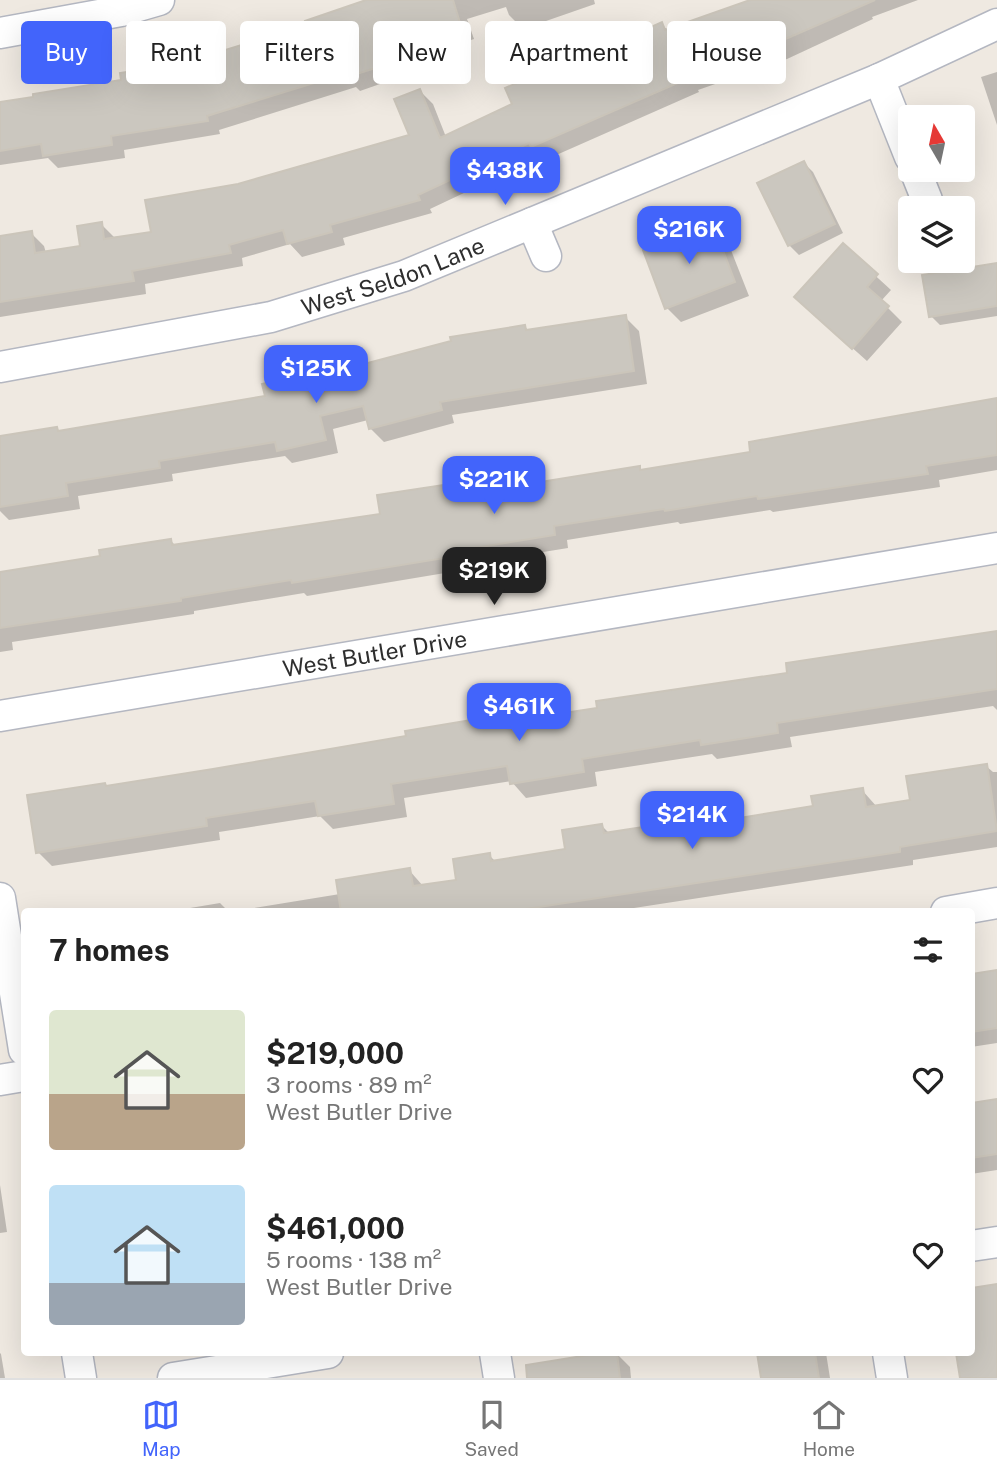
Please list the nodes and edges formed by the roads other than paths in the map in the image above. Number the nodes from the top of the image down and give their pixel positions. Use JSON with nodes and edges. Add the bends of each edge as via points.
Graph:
{"nodes":[{"id":1,"x":159,"y":0,"type":"edge"},
{"id":2,"x":997,"y":24,"type":"edge"},
{"id":3,"x":0,"y":33,"type":"edge"},
{"id":4,"x":879,"y":79,"type":"junction"},
{"id":5,"x":898,"y":127,"type":"edge"},
{"id":6,"x":532,"y":223,"type":"junction"},
{"id":7,"x":546,"y":256,"type":"dead end"},
{"id":8,"x":0,"y":367,"type":"edge"},
{"id":9,"x":997,"y":548,"type":"edge"},
{"id":10,"x":0,"y":716,"type":"edge"},
{"id":11,"x":0,"y":898,"type":"edge"},
{"id":12,"x":997,"y":903,"type":"edge"},
{"id":13,"x":969,"y":908,"type":"edge"},
{"id":14,"x":21,"y":1031,"type":"edge"},
{"id":15,"x":21,"y":1076,"type":"edge"},
{"id":16,"x":0,"y":1080,"type":"edge"},
{"id":17,"x":997,"y":1242,"type":"edge"},
{"id":18,"x":975,"y":1245,"type":"edge"},
{"id":19,"x":77,"y":1356,"type":"edge"},
{"id":20,"x":309,"y":1356,"type":"edge"},
{"id":21,"x":495,"y":1356,"type":"edge"},
{"id":22,"x":888,"y":1356,"type":"edge"},
{"id":23,"x":81,"y":1378,"type":"edge"},
{"id":24,"x":173,"y":1378,"type":"edge"},
{"id":25,"x":499,"y":1378,"type":"edge"},
{"id":26,"x":892,"y":1378,"type":"edge"}],
"edges":[{"from":1,"to":3,"type":"street"},
{"from":2,"to":4,"type":"street","name":"West Seldon Lane"},
{"from":4,"to":5,"type":"street"},
{"from":4,"to":6,"type":"street","name":"West Seldon Lane"},
{"from":6,"to":7,"type":"street"},
{"from":6,"to":8,"type":"street","name":"West Seldon Lane","via":[[404,276],[271,317]]},
{"from":9,"to":10,"type":"street","name":"West Butler Drive"},
{"from":11,"to":14,"type":"street"},
{"from":12,"to":13,"type":"street"},
{"from":15,"to":16,"type":"street"},
{"from":17,"to":18,"type":"street"},
{"from":19,"to":23,"type":"street"},
{"from":20,"to":24,"type":"street"},
{"from":21,"to":25,"type":"street"},
{"from":22,"to":26,"type":"street"}]}
